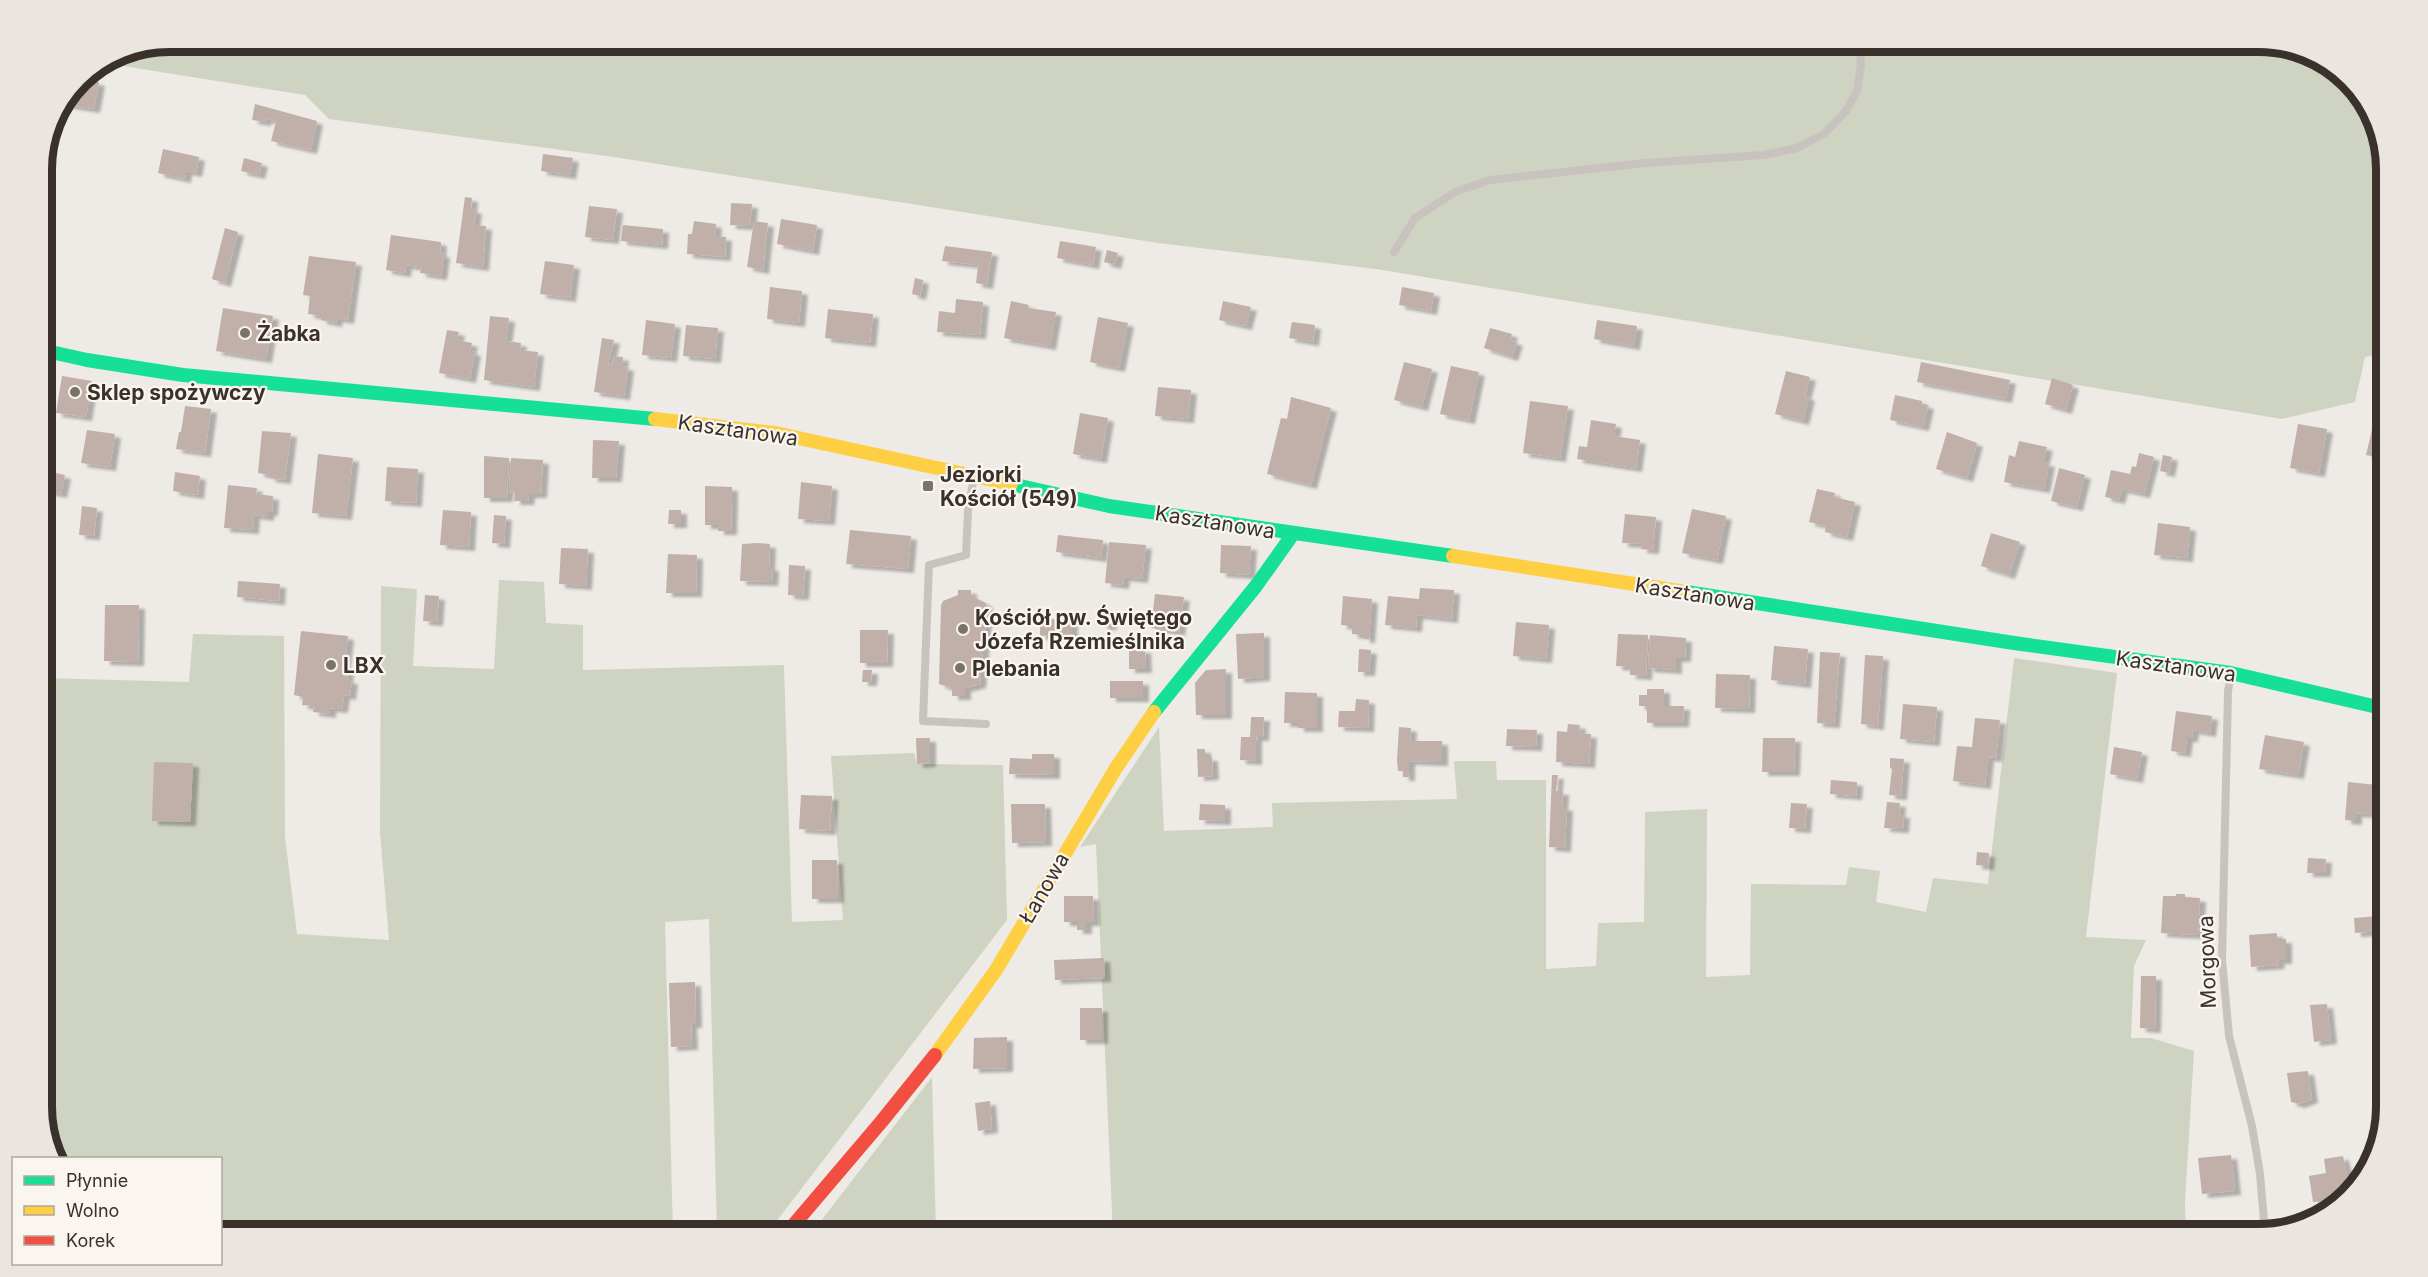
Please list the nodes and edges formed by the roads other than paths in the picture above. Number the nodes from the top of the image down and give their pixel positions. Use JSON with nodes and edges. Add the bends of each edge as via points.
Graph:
{"nodes":[{"id":1,"x":1860,"y":52,"type":"edge"},
{"id":2,"x":1394,"y":252,"type":"dead end"},
{"id":3,"x":53,"y":352,"type":"edge"},
{"id":4,"x":974,"y":475,"type":"junction"},
{"id":5,"x":1293,"y":534,"type":"junction"},
{"id":6,"x":2230,"y":679,"type":"junction"},
{"id":7,"x":2376,"y":706,"type":"edge"},
{"id":8,"x":986,"y":724,"type":"dead end"},
{"id":9,"x":794,"y":1224,"type":"edge"},
{"id":10,"x":2264,"y":1224,"type":"edge"}],
"edges":[{"from":1,"to":2,"type":"lane","via":[[1857,90],[1846,111],[1824,134],[1797,148],[1764,155],[1490,180],[1455,192],[1415,218]]},
{"from":3,"to":4,"type":"street","name":"Kasztanowa","via":[[217,379],[724,426]]},
{"from":4,"to":5,"type":"street","name":"Kasztanowa","via":[[1109,506]]},
{"from":4,"to":8,"type":"lane","via":[[966,555],[929,565],[923,721]]},
{"from":5,"to":6,"type":"street","name":"Kasztanowa"},
{"from":5,"to":9,"type":"street","name":"Łanowa","via":[[1139,733],[974,1001],[930,1061]]},
{"from":6,"to":7,"type":"street","name":"Kasztanowa"},
{"from":6,"to":10,"type":"lane","name":"Morgowa","via":[[2222,970],[2229,1036],[2260,1174]]}]}
